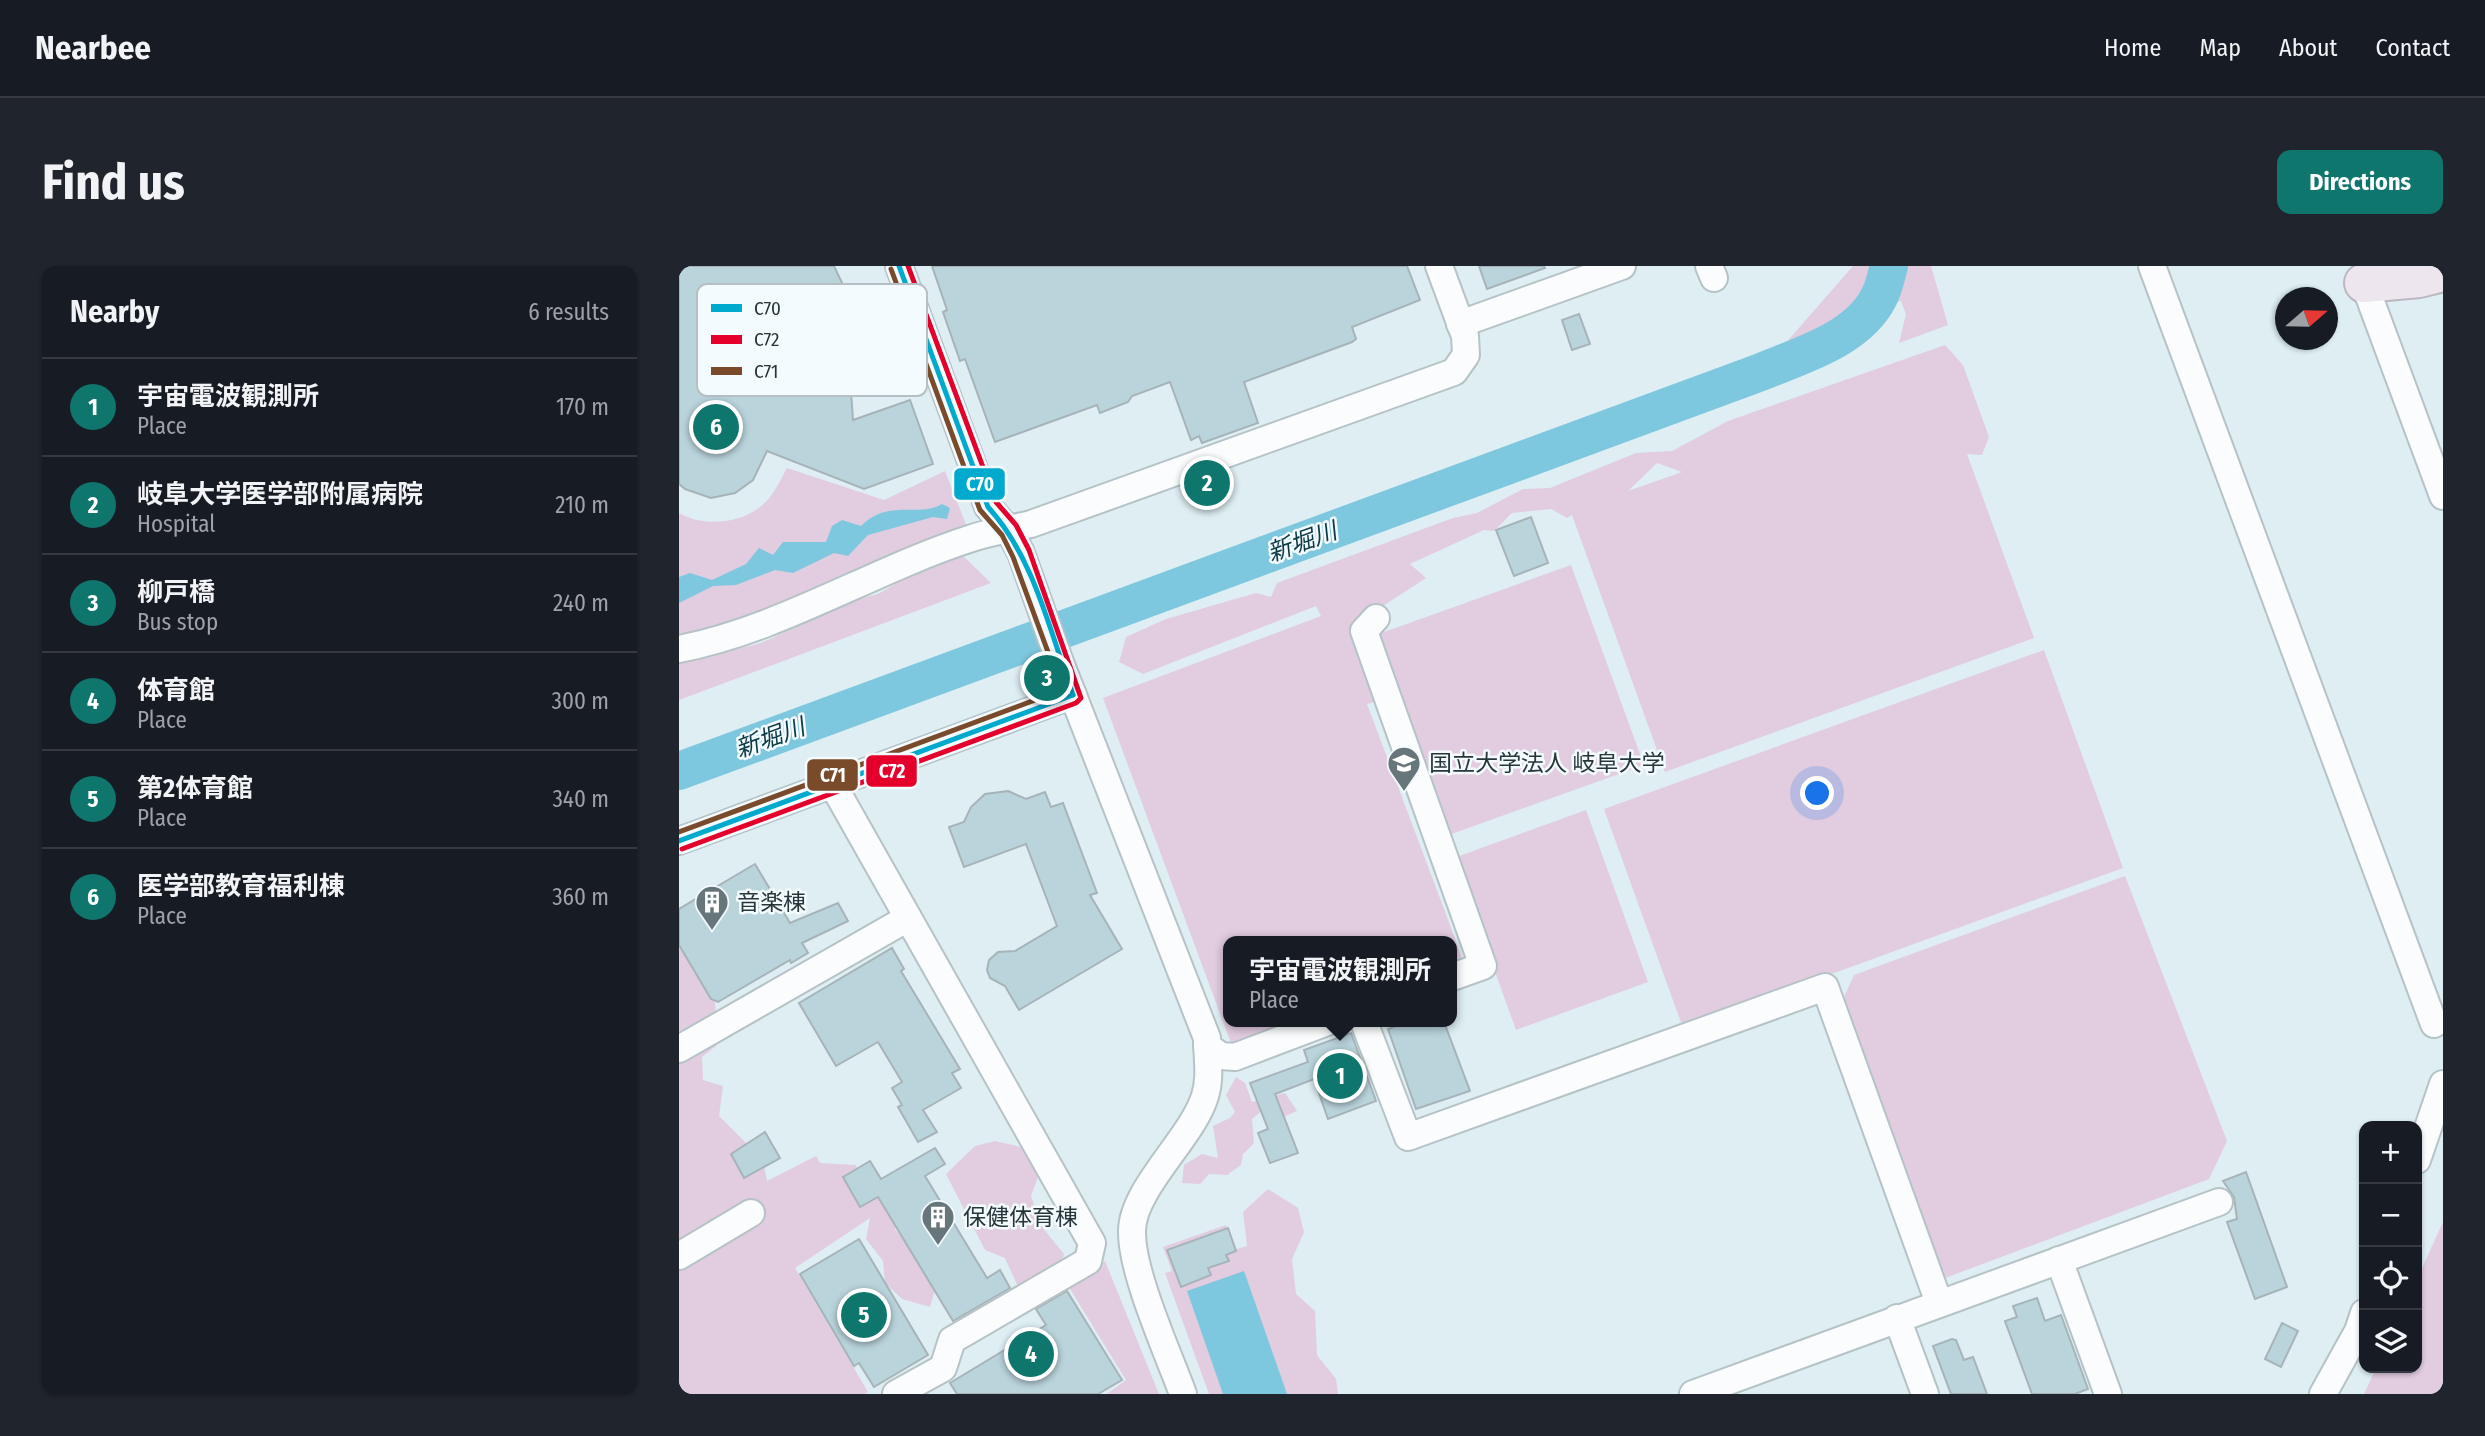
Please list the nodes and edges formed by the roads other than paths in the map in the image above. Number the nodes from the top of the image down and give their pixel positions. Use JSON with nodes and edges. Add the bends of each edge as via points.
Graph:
{"nodes":[{"id":1,"x":899,"y":266,"type":"edge"},
{"id":2,"x":1439,"y":266,"type":"edge"},
{"id":3,"x":1622,"y":266,"type":"edge"},
{"id":4,"x":2152,"y":266,"type":"edge"},
{"id":5,"x":2443,"y":272,"type":"edge"},
{"id":6,"x":2379,"y":274,"type":"edge"},
{"id":7,"x":906,"y":284,"type":"edge"},
{"id":8,"x":1460,"y":324,"type":"junction"},
{"id":9,"x":927,"y":342,"type":"edge"},
{"id":10,"x":2443,"y":496,"type":"edge"},
{"id":11,"x":1009,"y":530,"type":"junction"},
{"id":12,"x":1376,"y":618,"type":"dead end"},
{"id":13,"x":679,"y":649,"type":"edge"},
{"id":14,"x":1073,"y":695,"type":"junction"},
{"id":15,"x":833,"y":785,"type":"junction"},
{"id":16,"x":679,"y":841,"type":"edge"},
{"id":17,"x":908,"y":918,"type":"junction"},
{"id":18,"x":1457,"y":975,"type":"edge"},
{"id":19,"x":2443,"y":1011,"type":"edge"},
{"id":20,"x":1314,"y":1027,"type":"edge"},
{"id":21,"x":1366,"y":1027,"type":"edge"},
{"id":22,"x":1207,"y":1046,"type":"junction"},
{"id":23,"x":679,"y":1048,"type":"edge"},
{"id":24,"x":2443,"y":1084,"type":"edge"},
{"id":25,"x":2422,"y":1145,"type":"edge"},
{"id":26,"x":2219,"y":1202,"type":"dead end"},
{"id":27,"x":751,"y":1213,"type":"dead end"},
{"id":28,"x":679,"y":1256,"type":"edge"},
{"id":29,"x":2059,"y":1260,"type":"junction"},
{"id":30,"x":1939,"y":1303,"type":"junction"},
{"id":31,"x":1898,"y":1318,"type":"junction"},
{"id":32,"x":2359,"y":1328,"type":"edge"},
{"id":33,"x":896,"y":1394,"type":"edge"},
{"id":34,"x":1182,"y":1394,"type":"edge"},
{"id":35,"x":1693,"y":1394,"type":"edge"},
{"id":36,"x":1925,"y":1394,"type":"edge"},
{"id":37,"x":2108,"y":1394,"type":"edge"},
{"id":38,"x":2323,"y":1394,"type":"edge"}],
"edges":[{"from":1,"to":7,"type":"street"},
{"from":2,"to":8,"type":"street"},
{"from":3,"to":8,"type":"street"},
{"from":4,"to":19,"type":"street","via":[[2434,1024]]},
{"from":5,"to":6,"type":"highway","via":[[2419,278]]},
{"from":6,"to":10,"type":"street"},
{"from":8,"to":11,"type":"street","via":[[1466,355],[1454,372]]},
{"from":9,"to":11,"type":"street","via":[[988,507]]},
{"from":11,"to":13,"type":"street","via":[[971,538],[789,615]]},
{"from":11,"to":14,"type":"street"},
{"from":12,"to":18,"type":"street","via":[[1364,631],[1483,966]]},
{"from":14,"to":15,"type":"street"},
{"from":14,"to":22,"type":"street"},
{"from":15,"to":16,"type":"street"},
{"from":15,"to":17,"type":"street"},
{"from":17,"to":23,"type":"street"},
{"from":17,"to":33,"type":"street","via":[[1092,1243],[1088,1261],[952,1340],[943,1368]]},
{"from":20,"to":22,"type":"street","via":[[1235,1057],[1221,1056]]},
{"from":21,"to":30,"type":"street","via":[[1408,1137],[1825,987]]},
{"from":22,"to":34,"type":"street","via":[[1209,1074],[1204,1099],[1141,1202],[1131,1230],[1137,1267]]},
{"from":24,"to":25,"type":"street"},
{"from":26,"to":29,"type":"street"},
{"from":27,"to":28,"type":"street"},
{"from":29,"to":30,"type":"street"},
{"from":29,"to":37,"type":"street"},
{"from":30,"to":31,"type":"street"},
{"from":31,"to":35,"type":"street"},
{"from":31,"to":36,"type":"street"},
{"from":32,"to":38,"type":"street"}]}
